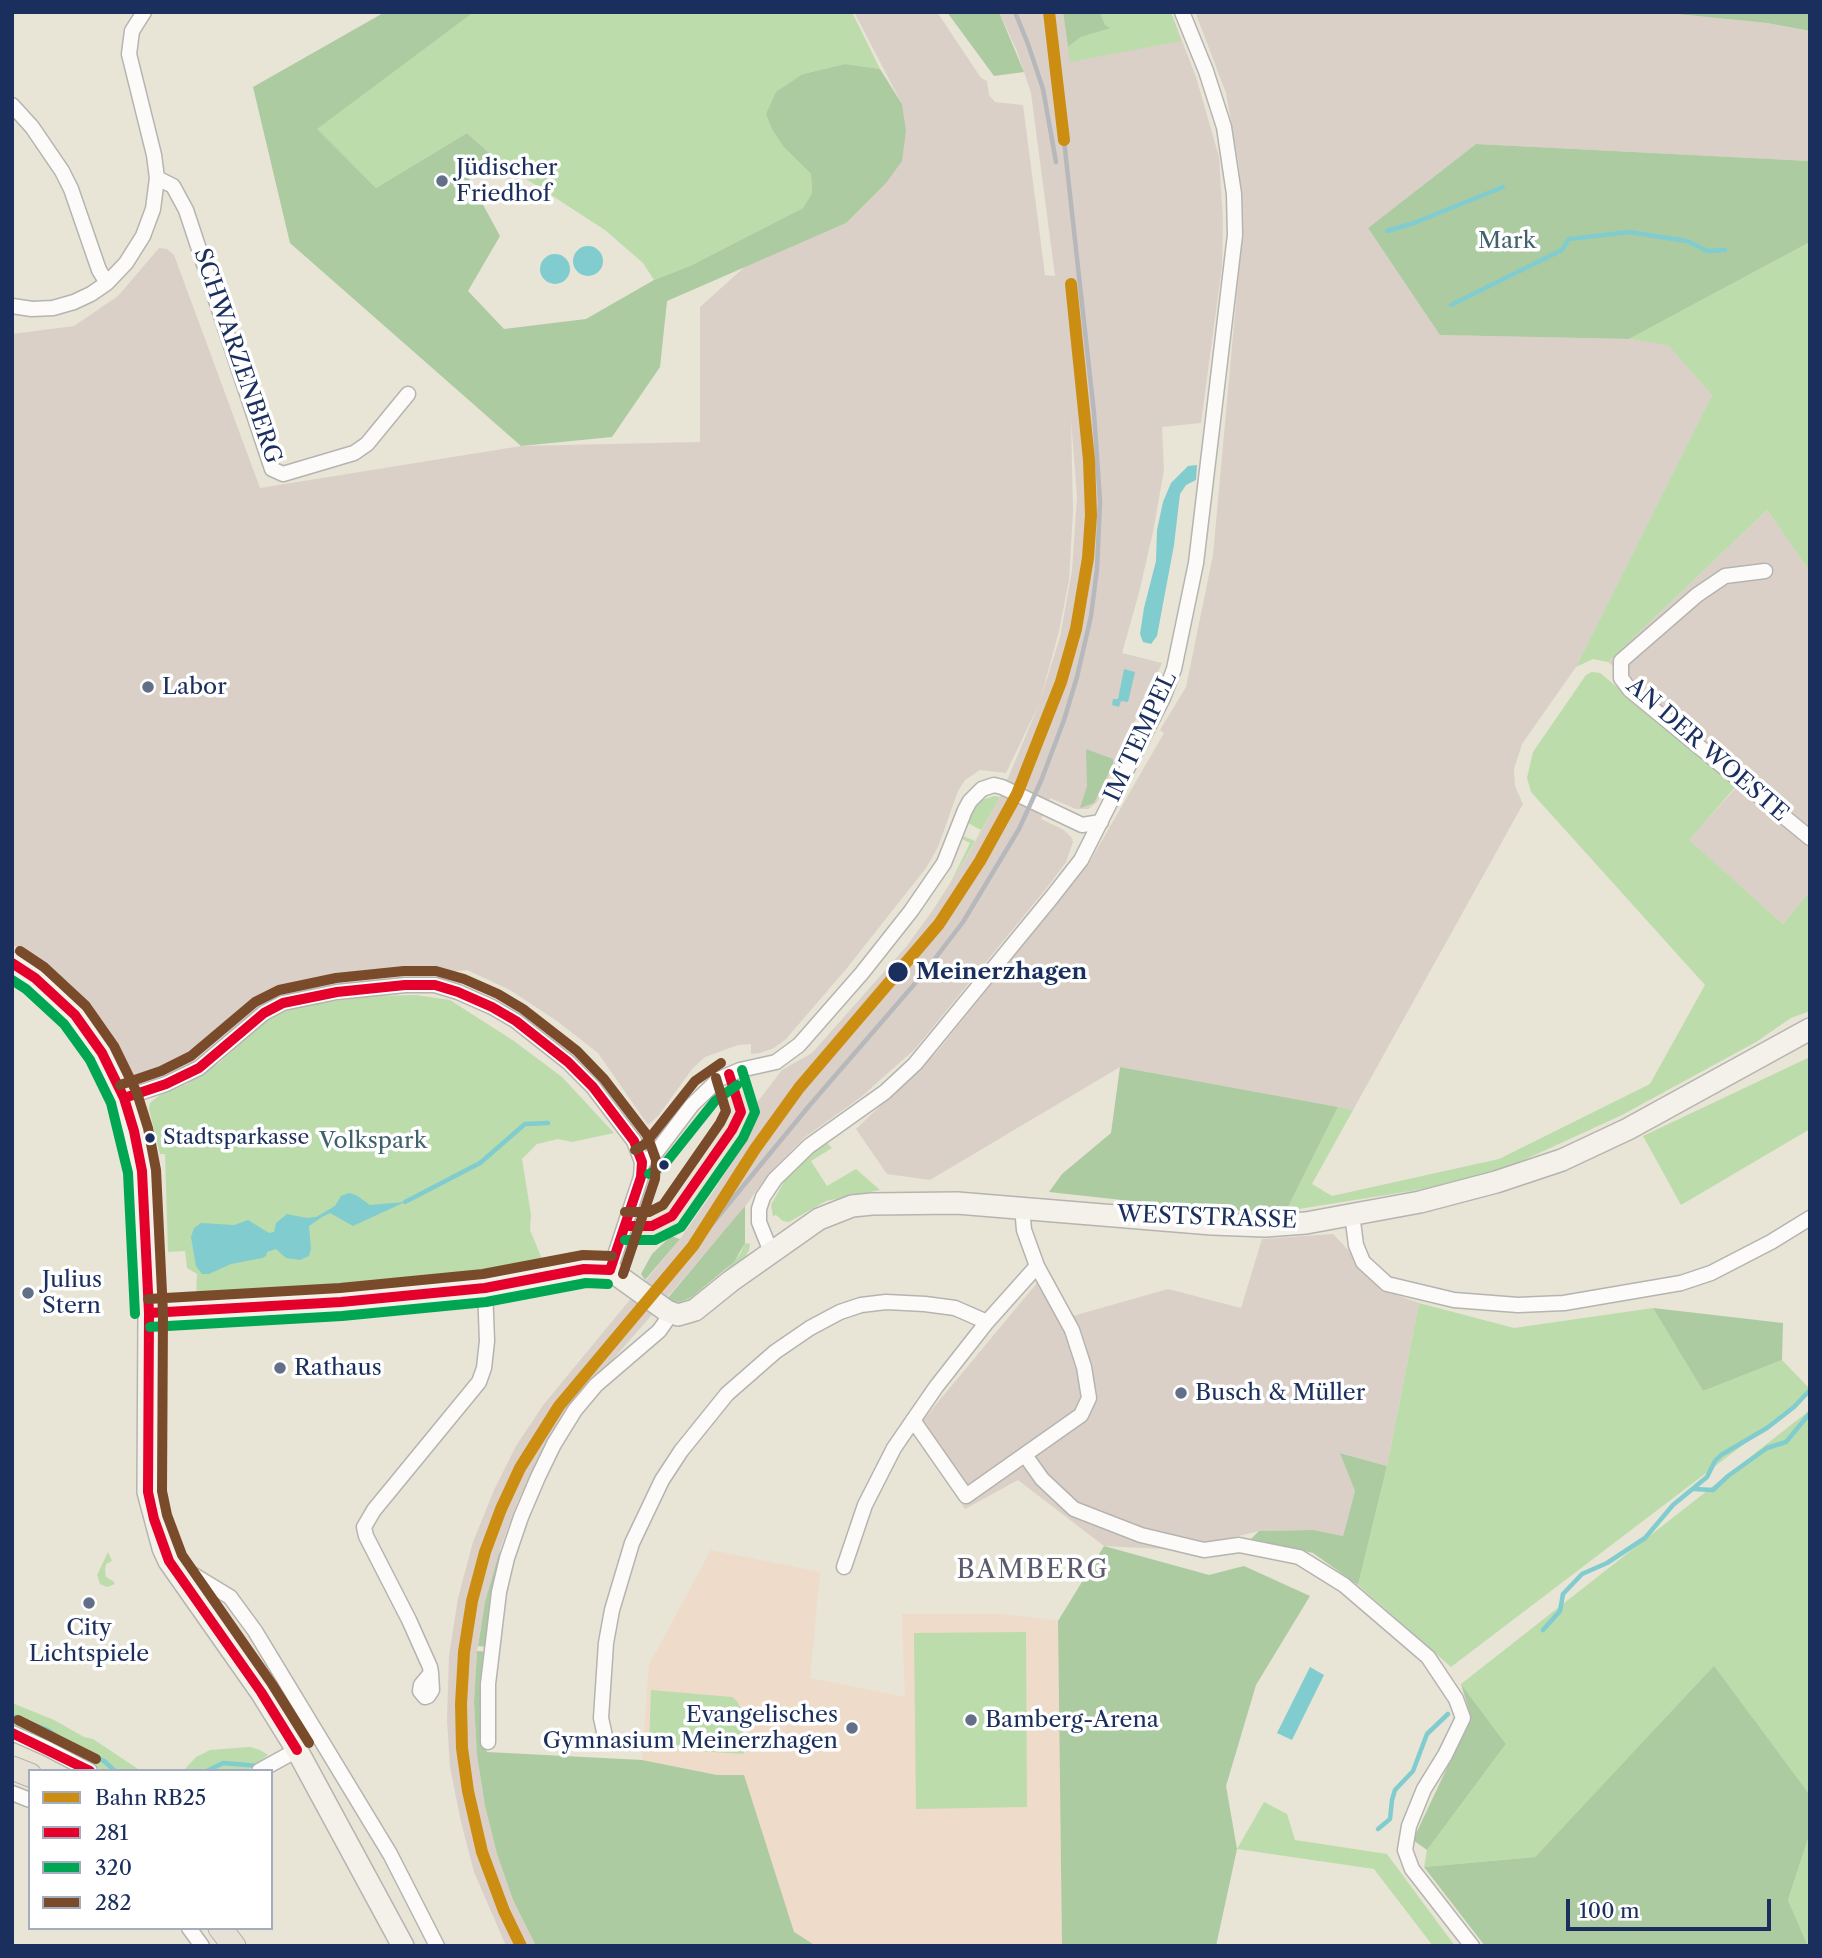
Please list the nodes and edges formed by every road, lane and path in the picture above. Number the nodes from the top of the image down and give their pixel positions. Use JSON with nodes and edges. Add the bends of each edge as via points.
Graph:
{"nodes":[{"id":1,"x":144,"y":12,"type":"edge"},
{"id":2,"x":1183,"y":15,"type":"edge"},
{"id":3,"x":12,"y":105,"type":"edge"},
{"id":4,"x":157,"y":178,"type":"junction"},
{"id":5,"x":107,"y":282,"type":"junction"},
{"id":6,"x":12,"y":306,"type":"edge"},
{"id":7,"x":408,"y":394,"type":"dead end"},
{"id":8,"x":1765,"y":571,"type":"dead end"},
{"id":9,"x":1101,"y":822,"type":"junction"},
{"id":10,"x":1810,"y":838,"type":"edge"},
{"id":11,"x":12,"y":963,"type":"edge"},
{"id":12,"x":1810,"y":1029,"type":"edge"},
{"id":13,"x":124,"y":1098,"type":"junction"},
{"id":14,"x":642,"y":1162,"type":"junction"},
{"id":15,"x":1023,"y":1207,"type":"junction"},
{"id":16,"x":1352,"y":1214,"type":"junction"},
{"id":17,"x":1810,"y":1218,"type":"edge"},
{"id":18,"x":771,"y":1252,"type":"junction"},
{"id":19,"x":1037,"y":1266,"type":"junction"},
{"id":20,"x":610,"y":1270,"type":"junction"},
{"id":21,"x":485,"y":1288,"type":"junction"},
{"id":22,"x":149,"y":1313,"type":"junction"},
{"id":23,"x":671,"y":1314,"type":"junction"},
{"id":24,"x":987,"y":1322,"type":"junction"},
{"id":25,"x":913,"y":1420,"type":"junction"},
{"id":26,"x":1025,"y":1455,"type":"junction"},
{"id":27,"x":169,"y":1561,"type":"junction"},
{"id":28,"x":844,"y":1567,"type":"dead end"},
{"id":29,"x":432,"y":1673,"type":"dead end"},
{"id":30,"x":12,"y":1733,"type":"edge"},
{"id":31,"x":605,"y":1736,"type":"dead end"},
{"id":32,"x":488,"y":1742,"type":"dead end"},
{"id":33,"x":297,"y":1750,"type":"junction"},
{"id":34,"x":86,"y":1769,"type":"edge"},
{"id":35,"x":263,"y":1769,"type":"edge"},
{"id":36,"x":190,"y":1930,"type":"edge"},
{"id":37,"x":222,"y":1930,"type":"edge"},
{"id":38,"x":202,"y":1946,"type":"edge"},
{"id":39,"x":234,"y":1946,"type":"edge"},
{"id":40,"x":403,"y":1946,"type":"edge"},
{"id":41,"x":437,"y":1946,"type":"edge"},
{"id":42,"x":1472,"y":1946,"type":"edge"}],
"edges":[{"from":1,"to":4,"type":"street","via":[[132,31],[129,54]]},
{"from":2,"to":9,"type":"street","name":"IM TEMPEL","via":[[1217,102],[1229,153],[1235,235],[1196,563],[1174,668]]},
{"from":3,"to":5,"type":"street","via":[[62,171]]},
{"from":4,"to":5,"type":"street","via":[[143,236]]},
{"from":4,"to":7,"type":"street","name":"SCHWARZENBERG","via":[[173,186],[186,209],[272,468],[283,474],[354,453],[367,444]]},
{"from":5,"to":6,"type":"street","via":[[74,302],[53,308]]},
{"from":8,"to":10,"type":"street","name":"AN DER WOESTE","via":[[1725,576],[1697,595],[1621,661],[1621,678]]},
{"from":9,"to":14,"type":"street","via":[[1082,825],[994,785],[976,793],[944,863],[924,893],[799,1045],[776,1062],[719,1079],[692,1105],[654,1155]]},
{"from":9,"to":18,"type":"street","name":"IM TEMPEL","via":[[1080,860],[932,1046],[885,1092],[808,1146],[775,1179],[759,1209],[761,1230]]},
{"from":11,"to":13,"type":"main road","via":[[75,1015],[102,1053]]},
{"from":12,"to":16,"type":"main road","name":"WESTSTRASSE","via":[[1562,1160],[1442,1196]]},
{"from":13,"to":14,"type":"street","via":[[191,1073],[264,1013],[283,1003],[337,992],[435,985],[492,1007],[568,1062],[624,1125]]},
{"from":13,"to":22,"type":"main road","via":[[142,1171]]},
{"from":14,"to":20,"type":"street"},
{"from":15,"to":16,"type":"main road","name":"WESTSTRASSE","via":[[1265,1226]]},
{"from":15,"to":18,"type":"main road","name":"WESTSTRASSE","via":[[957,1203],[852,1206],[819,1219]]},
{"from":15,"to":19,"type":"street","via":[[1024,1230]]},
{"from":16,"to":17,"type":"street","via":[[1363,1262],[1387,1284],[1454,1300],[1518,1305],[1564,1303],[1681,1283],[1711,1273]]},
{"from":18,"to":23,"type":"main road","name":"WESTSTRASSE","via":[[695,1310]]},
{"from":19,"to":24,"type":"street"},
{"from":19,"to":26,"type":"street","via":[[1072,1330],[1089,1398],[1082,1415]]},
{"from":20,"to":21,"type":"main road","via":[[584,1269]]},
{"from":20,"to":23,"type":"main road"},
{"from":21,"to":22,"type":"main road","via":[[295,1306]]},
{"from":21,"to":29,"type":"street","via":[[487,1341],[479,1382],[364,1527]]},
{"from":22,"to":27,"type":"main road","via":[[149,1492]]},
{"from":23,"to":32,"type":"street","via":[[659,1331],[596,1385],[575,1410],[525,1507],[499,1592],[488,1684]]},
{"from":24,"to":25,"type":"street"},
{"from":24,"to":31,"type":"street","via":[[956,1308],[886,1302],[861,1305],[810,1328],[727,1394],[681,1451],[632,1543],[606,1643],[601,1718]]},
{"from":25,"to":26,"type":"street","via":[[966,1496]]},
{"from":25,"to":28,"type":"street","via":[[878,1476]]},
{"from":26,"to":42,"type":"street","via":[[1042,1479],[1074,1509],[1141,1535],[1204,1550],[1239,1545],[1299,1557],[1344,1585],[1428,1657],[1463,1718],[1424,1789],[1405,1850],[1412,1869]]},
{"from":27,"to":33,"type":"main road"},
{"from":27,"to":41,"type":"street","via":[[230,1597],[255,1631],[390,1854]]},
{"from":30,"to":34,"type":"street"},
{"from":33,"to":35,"type":"street"},
{"from":33,"to":40,"type":"main road"},
{"from":36,"to":38,"type":"street"},
{"from":37,"to":39,"type":"main road"}]}
